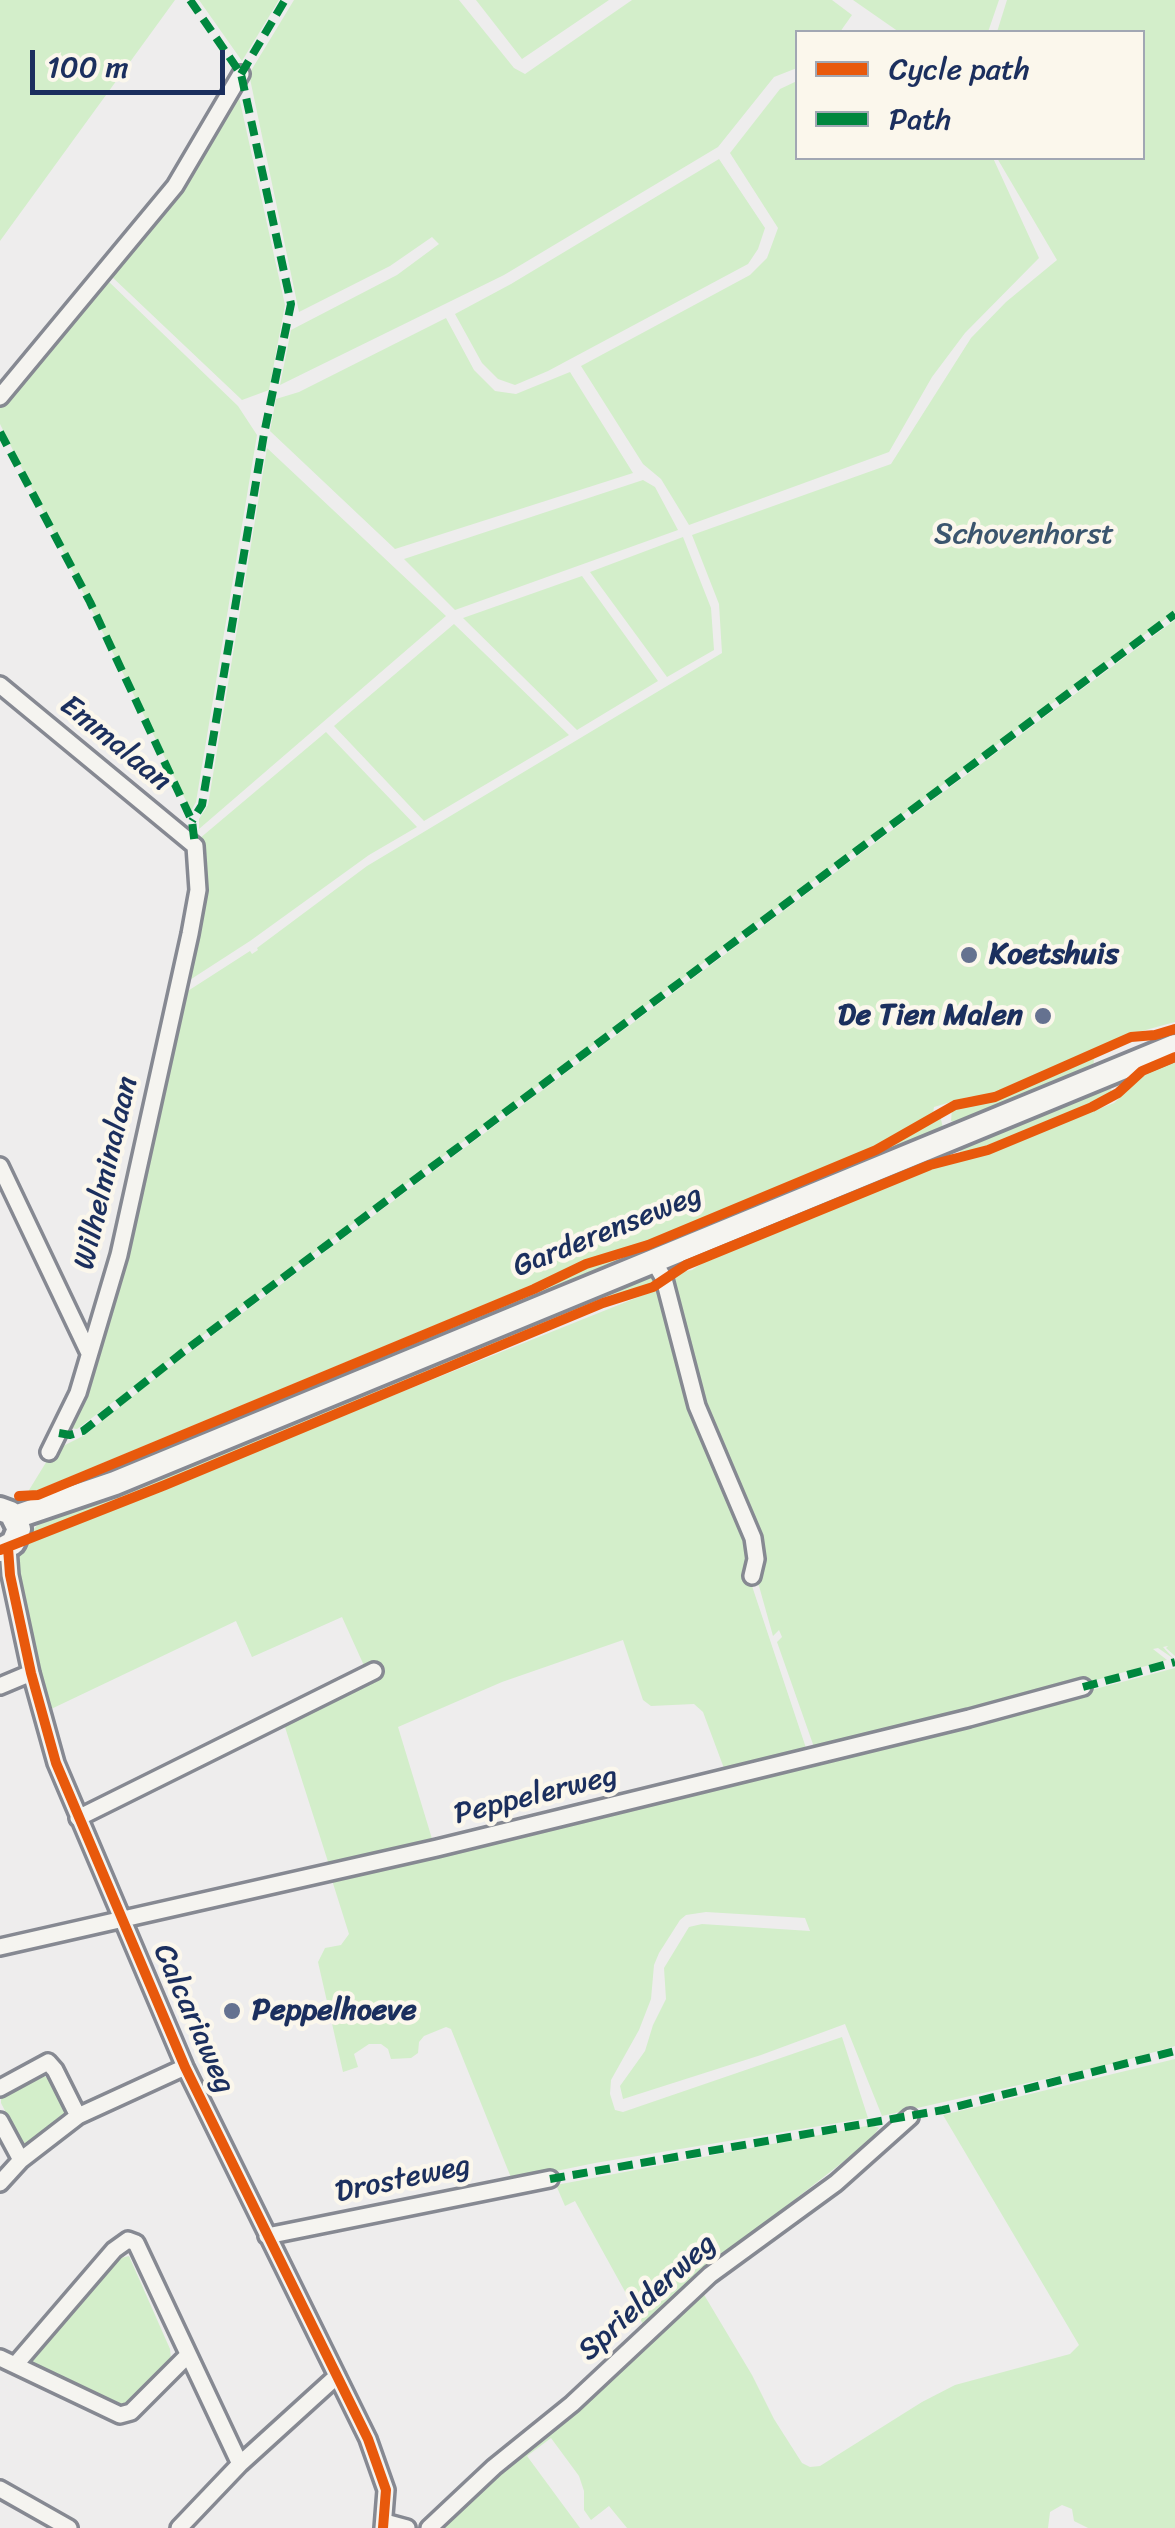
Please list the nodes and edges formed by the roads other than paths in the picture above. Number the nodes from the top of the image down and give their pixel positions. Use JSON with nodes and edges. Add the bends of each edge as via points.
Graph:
{"nodes":[{"id":1,"x":240,"y":74,"type":"dead end"},
{"id":2,"x":0,"y":397,"type":"edge"},
{"id":3,"x":0,"y":686,"type":"edge"},
{"id":4,"x":195,"y":846,"type":"joint"},
{"id":5,"x":1175,"y":1046,"type":"edge"},
{"id":6,"x":0,"y":1166,"type":"edge"},
{"id":7,"x":654,"y":1261,"type":"junction"},
{"id":8,"x":89,"y":1354,"type":"junction"},
{"id":9,"x":49,"y":1452,"type":"dead end"},
{"id":10,"x":11,"y":1517,"type":"edge"},
{"id":11,"x":3,"y":1552,"type":"edge"},
{"id":12,"x":752,"y":1576,"type":"dead end"},
{"id":13,"x":374,"y":1671,"type":"dead end"},
{"id":14,"x":31,"y":1673,"type":"junction"},
{"id":15,"x":0,"y":1686,"type":"edge"},
{"id":16,"x":1083,"y":1687,"type":"dead end"},
{"id":17,"x":78,"y":1818,"type":"junction"},
{"id":18,"x":122,"y":1918,"type":"junction"},
{"id":19,"x":0,"y":1947,"type":"edge"},
{"id":20,"x":185,"y":2067,"type":"junction"},
{"id":21,"x":0,"y":2088,"type":"edge"},
{"id":22,"x":78,"y":2116,"type":"junction"},
{"id":23,"x":910,"y":2116,"type":"dead end"},
{"id":24,"x":0,"y":2121,"type":"edge"},
{"id":25,"x":22,"y":2160,"type":"junction"},
{"id":26,"x":550,"y":2179,"type":"dead end"},
{"id":27,"x":0,"y":2183,"type":"edge"},
{"id":28,"x":267,"y":2236,"type":"junction"},
{"id":29,"x":186,"y":2356,"type":"junction"},
{"id":30,"x":0,"y":2358,"type":"edge"},
{"id":31,"x":16,"y":2364,"type":"junction"},
{"id":32,"x":337,"y":2376,"type":"junction"},
{"id":33,"x":240,"y":2464,"type":"junction"},
{"id":34,"x":0,"y":2489,"type":"edge"},
{"id":35,"x":384,"y":2525,"type":"edge"},
{"id":36,"x":69,"y":2528,"type":"edge"},
{"id":37,"x":179,"y":2528,"type":"edge"},
{"id":38,"x":407,"y":2528,"type":"edge"},
{"id":39,"x":430,"y":2528,"type":"edge"}],
"edges":[{"from":1,"to":2,"type":"street","via":[[174,186]]},
{"from":3,"to":4,"type":"street","name":"Emmalaan"},
{"from":4,"to":8,"type":"street","name":"Wilhelminalaan","via":[[198,890],[190,934],[119,1255]]},
{"from":5,"to":7,"type":"main road","name":"Garderenseweg"},
{"from":6,"to":8,"type":"street"},
{"from":7,"to":10,"type":"main road","name":"Garderenseweg","via":[[61,1503]]},
{"from":7,"to":12,"type":"street","via":[[697,1406],[752,1538]]},
{"from":8,"to":9,"type":"street","name":"Wilhelminalaan"},
{"from":10,"to":11,"type":"main road","via":[[16,1539]]},
{"from":11,"to":14,"type":"street","name":"Calcariaweg"},
{"from":13,"to":17,"type":"street"},
{"from":14,"to":15,"type":"street"},
{"from":14,"to":17,"type":"street","name":"Calcariaweg"},
{"from":16,"to":18,"type":"street","name":"Peppelerweg","via":[[456,1844]]},
{"from":17,"to":18,"type":"street","name":"Calcariaweg"},
{"from":18,"to":19,"type":"street","name":"Peppelerweg"},
{"from":18,"to":20,"type":"street","name":"Calcariaweg"},
{"from":20,"to":22,"type":"street"},
{"from":20,"to":28,"type":"street","name":"Calcariaweg"},
{"from":21,"to":22,"type":"street","via":[[48,2062]]},
{"from":22,"to":25,"type":"street"},
{"from":23,"to":39,"type":"street","name":"Sprielderweg","via":[[836,2183],[710,2275]]},
{"from":24,"to":25,"type":"street"},
{"from":25,"to":27,"type":"street"},
{"from":26,"to":28,"type":"street","name":"Drosteweg"},
{"from":28,"to":32,"type":"street","name":"Calcariaweg"},
{"from":29,"to":31,"type":"street","via":[[120,2416]]},
{"from":29,"to":31,"type":"street","via":[[136,2244],[128,2240]]},
{"from":29,"to":33,"type":"street"},
{"from":30,"to":31,"type":"street"},
{"from":32,"to":33,"type":"street"},
{"from":32,"to":35,"type":"street","name":"Calcariaweg","via":[[379,2466]]},
{"from":33,"to":37,"type":"street"},
{"from":34,"to":36,"type":"street"},
{"from":35,"to":38,"type":"street"}]}
